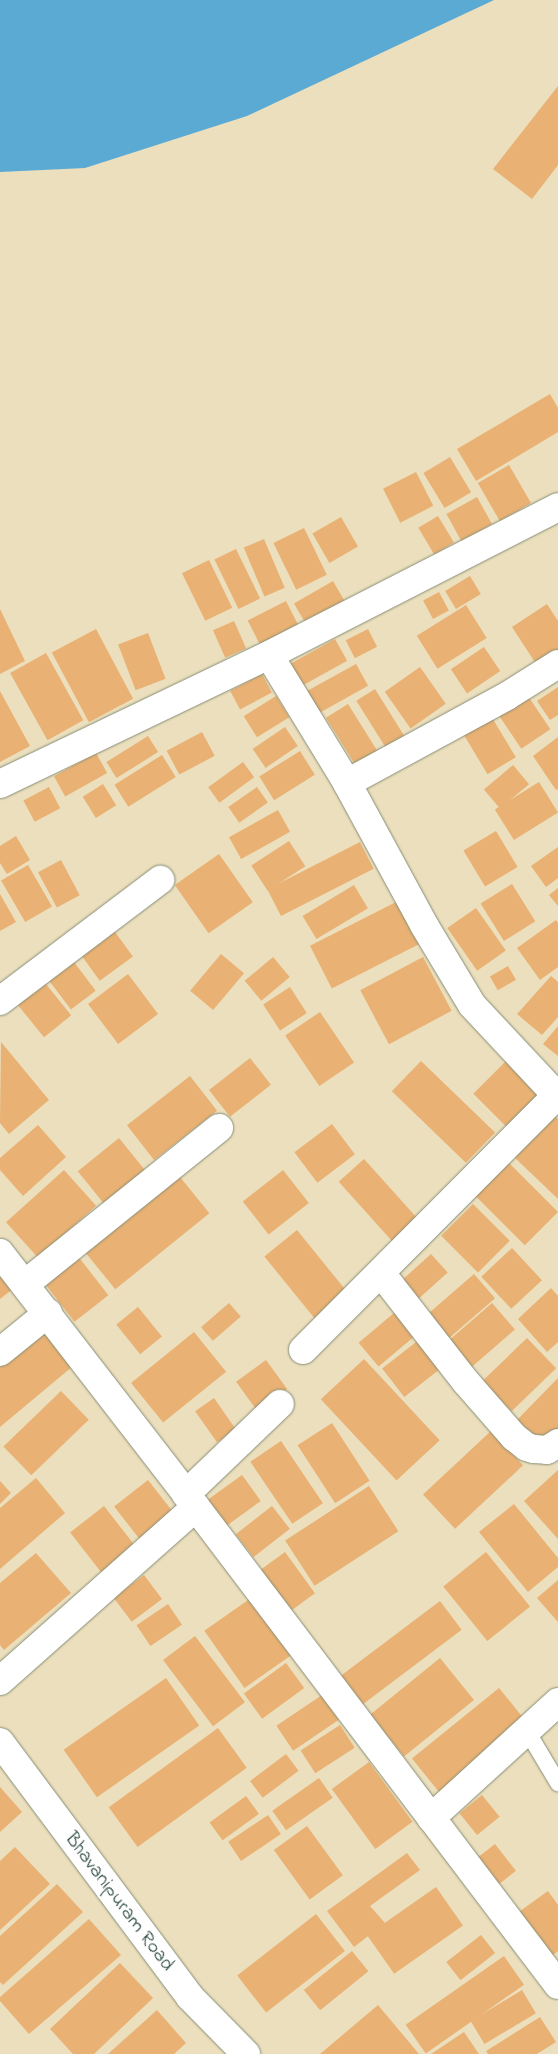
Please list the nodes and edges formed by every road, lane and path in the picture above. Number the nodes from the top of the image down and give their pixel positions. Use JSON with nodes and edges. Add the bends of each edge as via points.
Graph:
{"nodes":[{"id":1,"x":558,"y":506,"type":"edge"},
{"id":2,"x":269,"y":655,"type":"junction"},
{"id":3,"x":558,"y":664,"type":"edge"},
{"id":4,"x":347,"y":783,"type":"junction"},
{"id":5,"x":0,"y":784,"type":"edge"},
{"id":6,"x":160,"y":880,"type":"dead end"},
{"id":7,"x":0,"y":1000,"type":"edge"},
{"id":8,"x":557,"y":1096,"type":"edge"},
{"id":9,"x":220,"y":1128,"type":"dead end"},
{"id":10,"x":0,"y":1253,"type":"edge"},
{"id":11,"x":381,"y":1273,"type":"junction"},
{"id":12,"x":26,"y":1284,"type":"junction"},
{"id":13,"x":48,"y":1313,"type":"junction"},
{"id":14,"x":303,"y":1350,"type":"dead end"},
{"id":15,"x":0,"y":1352,"type":"edge"},
{"id":16,"x":280,"y":1404,"type":"dead end"},
{"id":17,"x":558,"y":1443,"type":"edge"},
{"id":18,"x":191,"y":1500,"type":"junction"},
{"id":19,"x":0,"y":1681,"type":"edge"},
{"id":20,"x":558,"y":1702,"type":"edge"},
{"id":21,"x":527,"y":1731,"type":"junction"},
{"id":22,"x":0,"y":1742,"type":"edge"},
{"id":23,"x":558,"y":1783,"type":"edge"},
{"id":24,"x":431,"y":1818,"type":"junction"},
{"id":25,"x":558,"y":1985,"type":"edge"},
{"id":26,"x":246,"y":2054,"type":"edge"}],
"edges":[{"from":1,"to":2,"type":"street"},
{"from":2,"to":4,"type":"street"},
{"from":2,"to":5,"type":"street"},
{"from":3,"to":4,"type":"street","via":[[507,696]]},
{"from":4,"to":8,"type":"street","via":[[472,1005]]},
{"from":6,"to":7,"type":"street"},
{"from":8,"to":11,"type":"street"},
{"from":9,"to":12,"type":"street"},
{"from":10,"to":12,"type":"street"},
{"from":11,"to":14,"type":"street"},
{"from":11,"to":17,"type":"street","via":[[466,1382],[514,1437],[534,1449],[547,1450]]},
{"from":12,"to":13,"type":"street"},
{"from":13,"to":15,"type":"street"},
{"from":13,"to":18,"type":"street"},
{"from":16,"to":18,"type":"street"},
{"from":18,"to":19,"type":"street"},
{"from":18,"to":24,"type":"street"},
{"from":20,"to":21,"type":"street"},
{"from":21,"to":23,"type":"lane"},
{"from":21,"to":24,"type":"street"},
{"from":22,"to":26,"type":"street","name":"Bhavanipuram Road","via":[[190,1997]]},
{"from":24,"to":25,"type":"street"}]}
